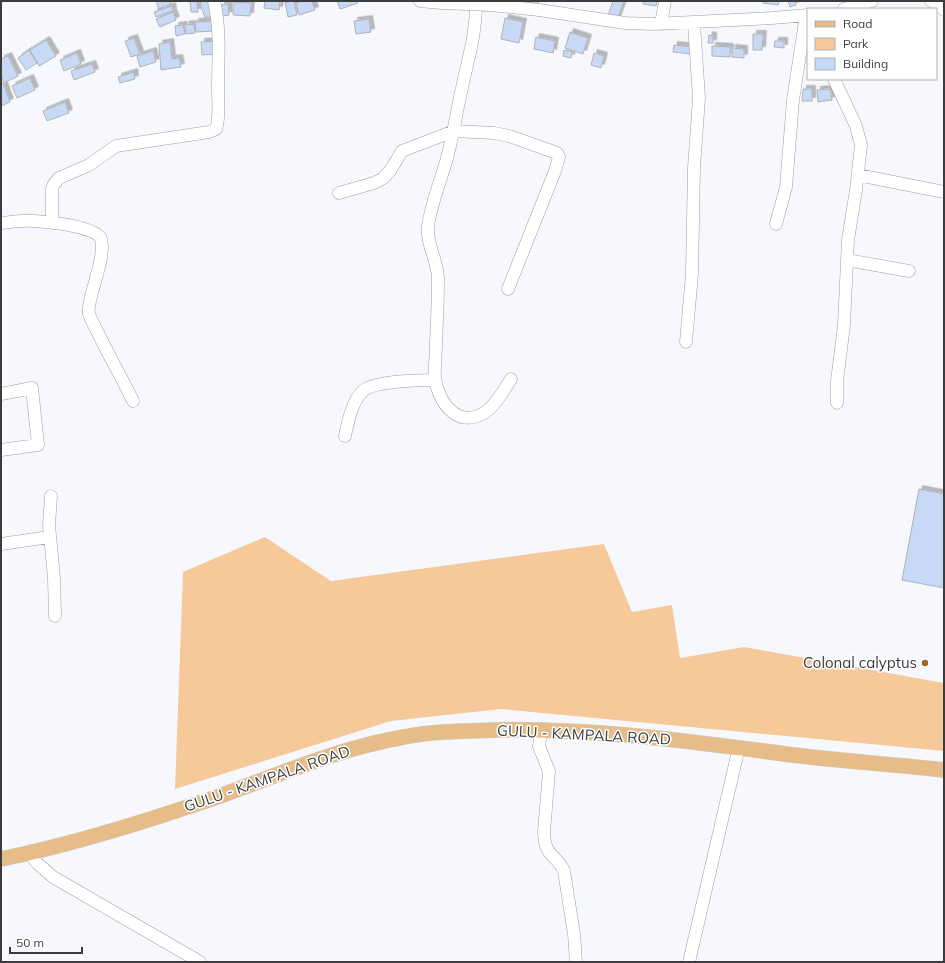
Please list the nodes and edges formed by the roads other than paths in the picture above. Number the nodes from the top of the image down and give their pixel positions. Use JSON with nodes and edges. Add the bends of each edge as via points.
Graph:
{"nodes":[{"id":1,"x":214,"y":1,"type":"edge"},
{"id":2,"x":420,"y":1,"type":"edge"},
{"id":3,"x":665,"y":1,"type":"edge"},
{"id":4,"x":872,"y":1,"type":"edge"},
{"id":5,"x":931,"y":1,"type":"edge"},
{"id":6,"x":476,"y":4,"type":"junction"},
{"id":7,"x":848,"y":8,"type":"edge"},
{"id":8,"x":944,"y":10,"type":"edge"},
{"id":9,"x":807,"y":15,"type":"edge"},
{"id":10,"x":694,"y":23,"type":"junction"},
{"id":11,"x":661,"y":24,"type":"junction"},
{"id":12,"x":834,"y":80,"type":"edge"},
{"id":13,"x":454,"y":131,"type":"junction"},
{"id":14,"x":858,"y":176,"type":"junction"},
{"id":15,"x":944,"y":192,"type":"edge"},
{"id":16,"x":339,"y":193,"type":"dead end"},
{"id":17,"x":52,"y":222,"type":"junction"},
{"id":18,"x":1,"y":223,"type":"edge"},
{"id":19,"x":776,"y":224,"type":"dead end"},
{"id":20,"x":847,"y":260,"type":"junction"},
{"id":21,"x":909,"y":270,"type":"dead end"},
{"id":22,"x":508,"y":289,"type":"dead end"},
{"id":23,"x":686,"y":342,"type":"dead end"},
{"id":24,"x":511,"y":379,"type":"dead end"},
{"id":25,"x":435,"y":380,"type":"junction"},
{"id":26,"x":1,"y":394,"type":"edge"},
{"id":27,"x":133,"y":401,"type":"dead end"},
{"id":28,"x":837,"y":403,"type":"dead end"},
{"id":29,"x":345,"y":436,"type":"dead end"},
{"id":30,"x":1,"y":450,"type":"edge"},
{"id":31,"x":52,"y":496,"type":"dead end"},
{"id":32,"x":49,"y":537,"type":"junction"},
{"id":33,"x":1,"y":544,"type":"edge"},
{"id":34,"x":55,"y":616,"type":"dead end"},
{"id":35,"x":546,"y":730,"type":"junction"},
{"id":36,"x":739,"y":746,"type":"junction"},
{"id":37,"x":944,"y":770,"type":"edge"},
{"id":38,"x":29,"y":854,"type":"junction"},
{"id":39,"x":1,"y":859,"type":"edge"},
{"id":40,"x":200,"y":962,"type":"edge"},
{"id":41,"x":576,"y":962,"type":"edge"},
{"id":42,"x":689,"y":962,"type":"edge"}],
"edges":[{"from":1,"to":17,"type":"street","via":[[219,35],[216,129],[116,146],[89,165],[59,178],[52,189]]},
{"from":2,"to":6,"type":"street"},
{"from":3,"to":11,"type":"street"},
{"from":4,"to":7,"type":"street"},
{"from":5,"to":8,"type":"street"},
{"from":6,"to":11,"type":"street","via":[[539,10],[625,23]]},
{"from":6,"to":13,"type":"street","via":[[474,37]]},
{"from":9,"to":10,"type":"street"},
{"from":9,"to":19,"type":"street","via":[[794,100],[786,187]]},
{"from":10,"to":11,"type":"street"},
{"from":10,"to":23,"type":"street","via":[[699,98],[694,168],[692,274]]},
{"from":12,"to":14,"type":"street","via":[[856,126],[861,145]]},
{"from":13,"to":16,"type":"street","via":[[402,151],[382,179]]},
{"from":13,"to":22,"type":"street","via":[[509,136],[559,155]]},
{"from":13,"to":25,"type":"street","via":[[428,227],[438,277]]},
{"from":14,"to":15,"type":"street"},
{"from":14,"to":20,"type":"street"},
{"from":17,"to":18,"type":"street"},
{"from":17,"to":27,"type":"street","via":[[82,228],[97,233],[100,237],[102,248],[89,314]]},
{"from":20,"to":21,"type":"street"},
{"from":20,"to":28,"type":"street","via":[[845,318],[837,380]]},
{"from":24,"to":25,"type":"street","via":[[488,410],[475,417],[464,418],[455,415],[448,408]]},
{"from":25,"to":29,"type":"street","via":[[367,388],[359,396],[349,416]]},
{"from":26,"to":30,"type":"street","via":[[32,388],[38,445]]},
{"from":31,"to":32,"type":"street"},
{"from":32,"to":33,"type":"street"},
{"from":32,"to":34,"type":"street"},
{"from":35,"to":36,"type":"main road","name":"GULU - KAMPALA ROAD","via":[[672,738]]},
{"from":35,"to":38,"type":"main road","name":"GULU - KAMPALA ROAD","via":[[443,732],[372,743],[166,814]]},
{"from":35,"to":41,"type":"street","via":[[541,733],[539,746],[550,771],[544,841],[546,850],[563,867]]},
{"from":36,"to":37,"type":"main road","name":"GULU - KAMPALA ROAD"},
{"from":36,"to":42,"type":"street"},
{"from":38,"to":39,"type":"main road","name":"GULU - KAMPALA ROAD"},
{"from":38,"to":40,"type":"street","via":[[53,877]]}]}
